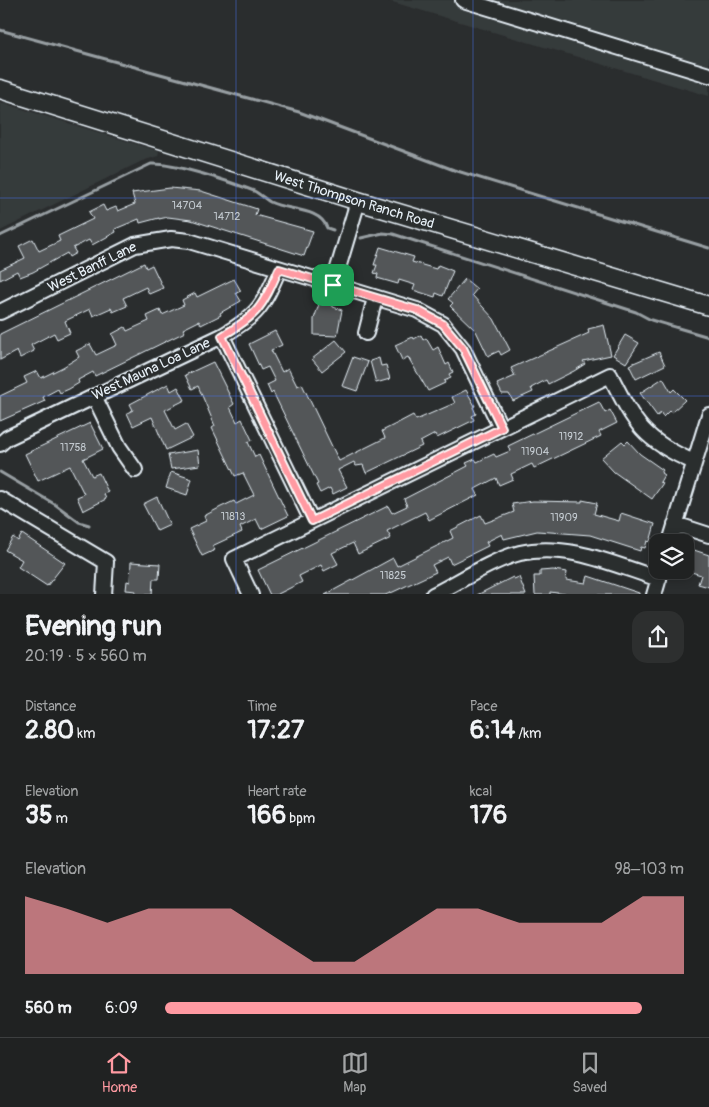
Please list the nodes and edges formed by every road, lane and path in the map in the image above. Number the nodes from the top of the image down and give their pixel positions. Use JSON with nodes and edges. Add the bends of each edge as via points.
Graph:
{"nodes":[{"id":1,"x":463,"y":0,"type":"edge"},
{"id":2,"x":709,"y":76,"type":"edge"},
{"id":3,"x":0,"y":89,"type":"edge"},
{"id":4,"x":358,"y":201,"type":"junction"},
{"id":5,"x":279,"y":269,"type":"junction"},
{"id":6,"x":333,"y":285,"type":"junction"},
{"id":7,"x":375,"y":298,"type":"junction"},
{"id":8,"x":709,"y":306,"type":"edge"},
{"id":9,"x":0,"y":312,"type":"edge"},
{"id":10,"x":366,"y":333,"type":"dead end"},
{"id":11,"x":222,"y":336,"type":"junction"},
{"id":12,"x":94,"y":396,"type":"junction"},
{"id":13,"x":709,"y":415,"type":"edge"},
{"id":14,"x":502,"y":428,"type":"junction"},
{"id":15,"x":0,"y":444,"type":"edge"},
{"id":16,"x":694,"y":462,"type":"junction"},
{"id":17,"x":135,"y":470,"type":"dead end"},
{"id":18,"x":0,"y":499,"type":"edge"},
{"id":19,"x":312,"y":521,"type":"junction"},
{"id":20,"x":675,"y":524,"type":"junction"},
{"id":21,"x":672,"y":534,"type":"edge"},
{"id":22,"x":709,"y":534,"type":"edge"},
{"id":23,"x":649,"y":571,"type":"edge"},
{"id":24,"x":658,"y":579,"type":"edge"},
{"id":25,"x":104,"y":594,"type":"edge"},
{"id":26,"x":251,"y":594,"type":"edge"},
{"id":27,"x":433,"y":594,"type":"edge"},
{"id":28,"x":654,"y":594,"type":"edge"}],
"edges":[{"from":1,"to":2,"type":"street"},
{"from":3,"to":4,"type":"main road","name":"West Thompson Ranch Road"},
{"from":4,"to":6,"type":"street"},
{"from":4,"to":8,"type":"main road","name":"West Thompson Ranch Road"},
{"from":5,"to":6,"type":"street","name":"West Banff Lane"},
{"from":5,"to":9,"type":"street","name":"West Banff Lane","via":[[189,241],[150,241],[135,245]]},
{"from":5,"to":11,"type":"street","name":"West Mauna Loa Lane","via":[[264,304],[256,314]]},
{"from":6,"to":7,"type":"street","name":"West Banff Lane"},
{"from":7,"to":10,"type":"street"},
{"from":7,"to":14,"type":"street","name":"West Banff Lane","via":[[417,310],[443,324],[463,348]]},
{"from":11,"to":12,"type":"street","name":"West Mauna Loa Lane"},
{"from":11,"to":19,"type":"street"},
{"from":12,"to":15,"type":"street","name":"West Mauna Loa Lane"},
{"from":12,"to":17,"type":"street","via":[[119,447]]},
{"from":13,"to":16,"type":"street"},
{"from":14,"to":16,"type":"street","via":[[610,375],[631,416],[642,429],[665,449]]},
{"from":14,"to":19,"type":"street"},
{"from":16,"to":20,"type":"street"},
{"from":18,"to":25,"type":"street","via":[[106,562]]},
{"from":19,"to":26,"type":"street","via":[[234,559]]},
{"from":20,"to":21,"type":"street"},
{"from":20,"to":22,"type":"street"},
{"from":23,"to":27,"type":"street","via":[[581,554],[544,551],[503,560]]},
{"from":24,"to":28,"type":"street"}]}
